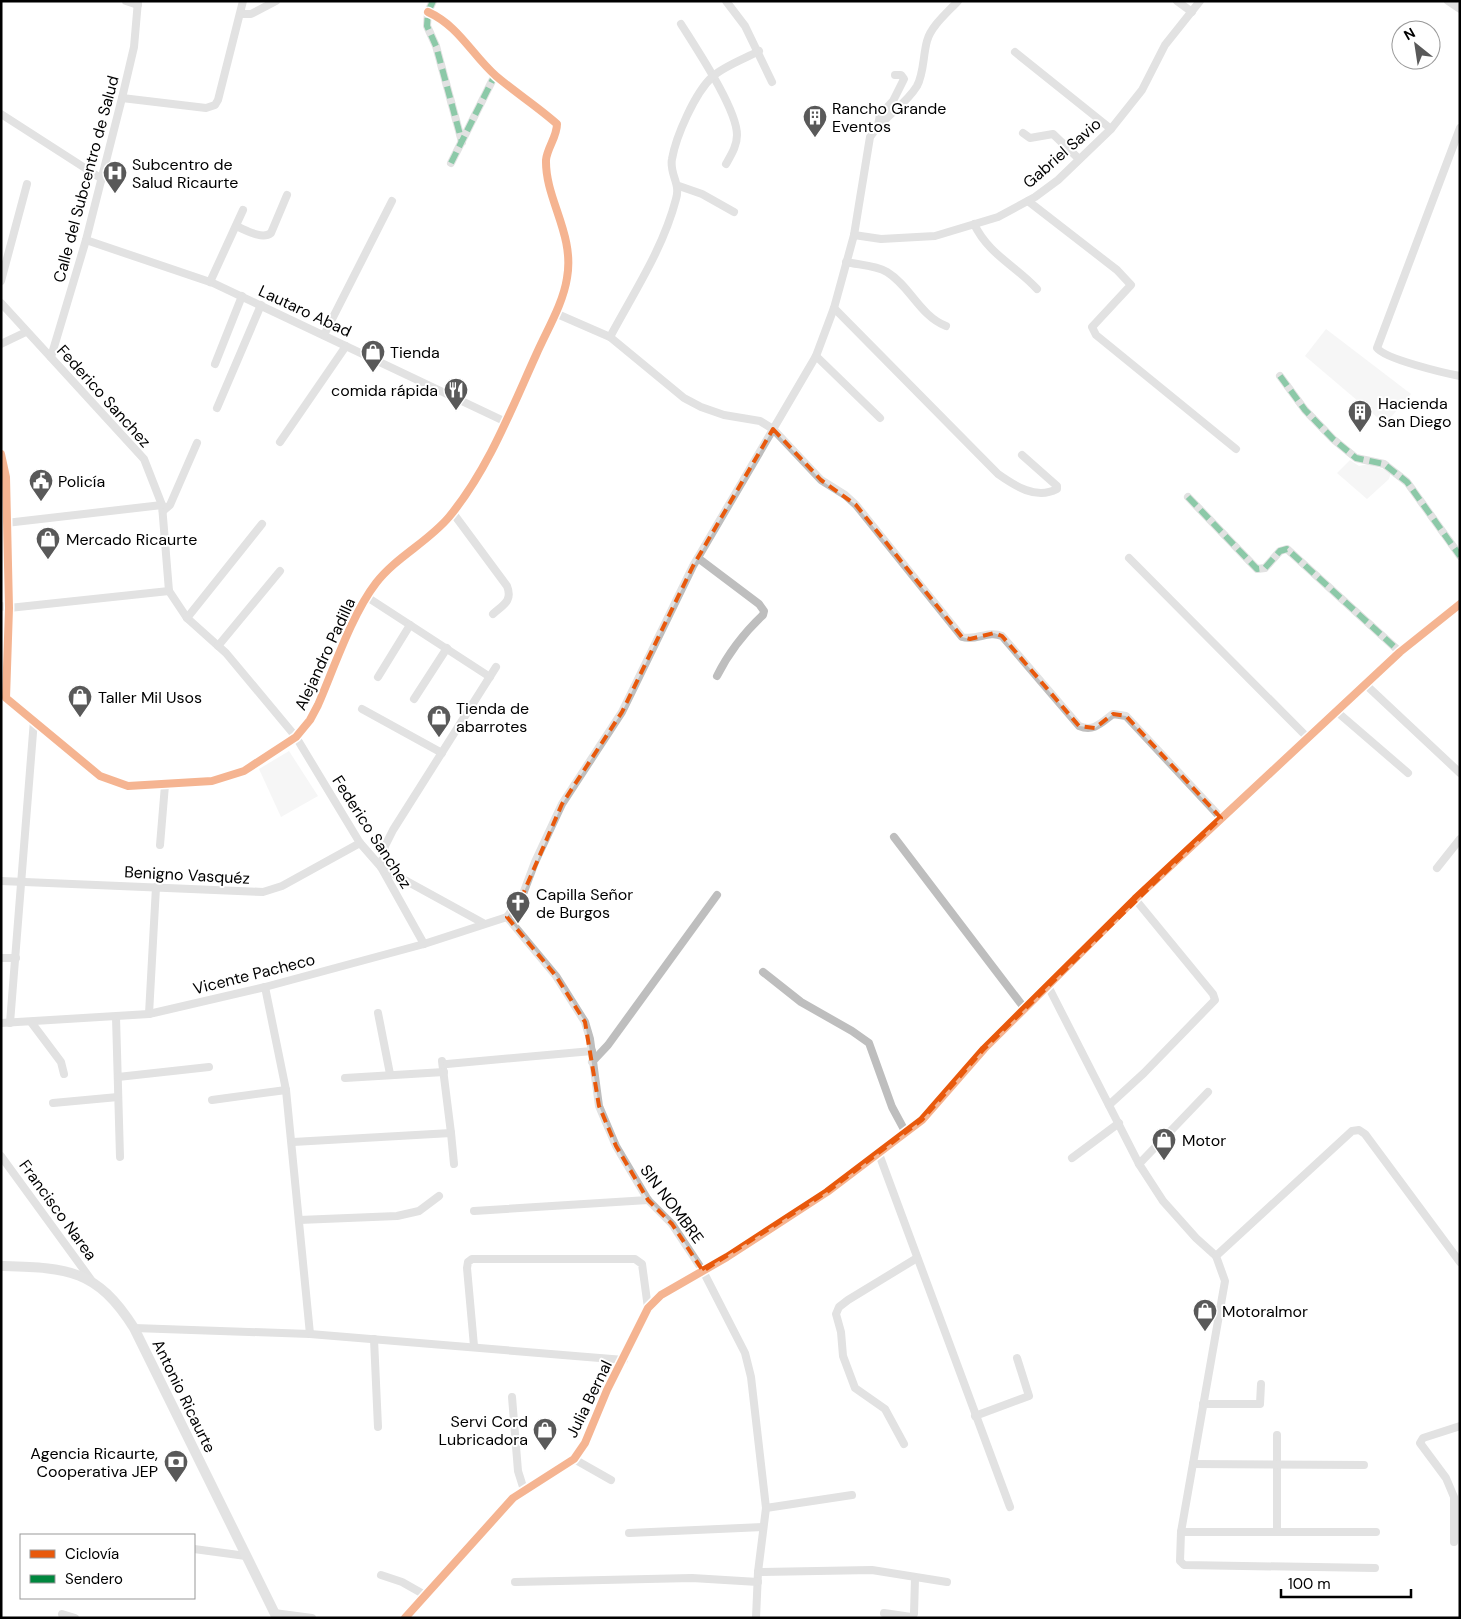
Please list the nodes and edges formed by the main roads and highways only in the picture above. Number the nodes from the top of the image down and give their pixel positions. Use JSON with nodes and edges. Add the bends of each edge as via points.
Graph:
{"nodes":[{"id":1,"x":1,"y":1266,"type":"edge"},
{"id":2,"x":275,"y":1615,"type":"edge"}],
"edges":[{"from":1,"to":2,"type":"main road","name":"Antonio Ricaurte","via":[[70,1272],[92,1281],[122,1310],[134,1328]]}]}
